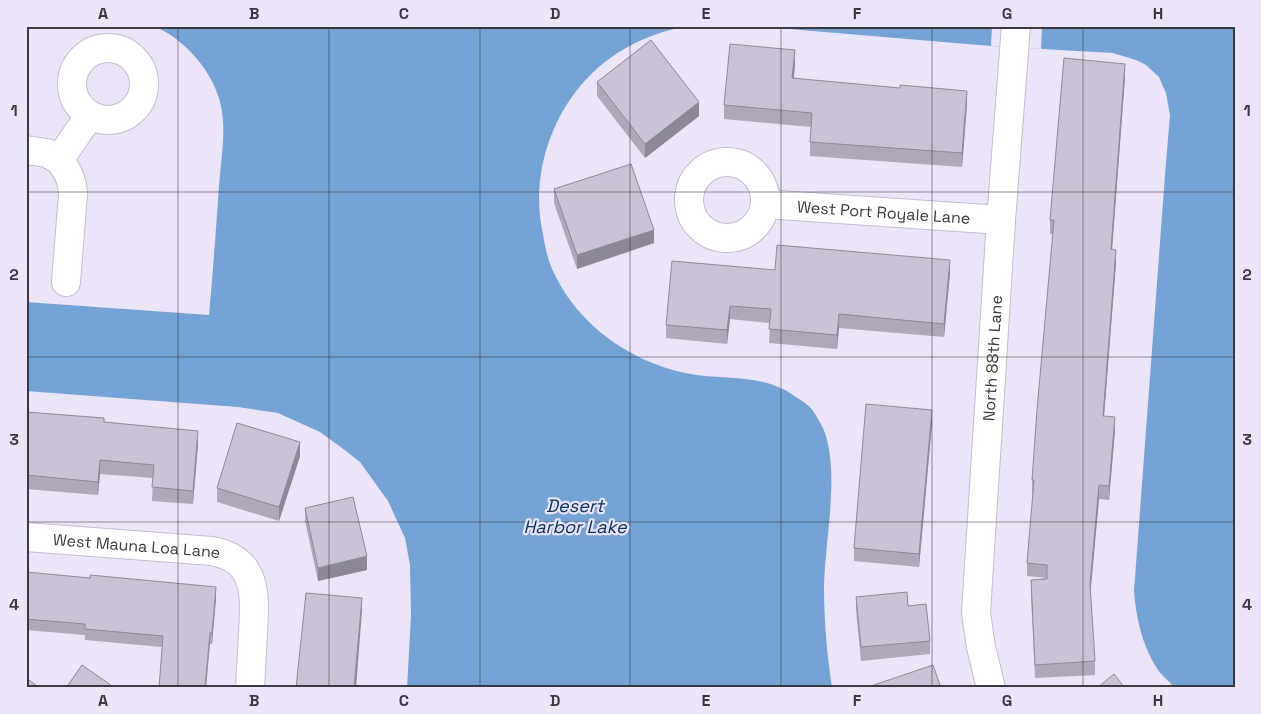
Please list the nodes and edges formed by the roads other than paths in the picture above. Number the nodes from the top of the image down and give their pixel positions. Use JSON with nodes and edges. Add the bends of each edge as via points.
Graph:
{"nodes":[{"id":1,"x":1015,"y":37,"type":"edge"},
{"id":2,"x":90,"y":115,"type":"dead end"},
{"id":3,"x":26,"y":150,"type":"edge"},
{"id":4,"x":59,"y":160,"type":"junction"},
{"id":5,"x":765,"y":204,"type":"dead end"},
{"id":6,"x":1001,"y":220,"type":"junction"},
{"id":7,"x":66,"y":282,"type":"dead end"},
{"id":8,"x":26,"y":537,"type":"edge"},
{"id":9,"x":250,"y":688,"type":"edge"},
{"id":10,"x":991,"y":688,"type":"edge"}],
"edges":[{"from":1,"to":6,"type":"street","name":"North 88th Lane"},
{"from":2,"to":4,"type":"street"},
{"from":3,"to":4,"type":"street"},
{"from":4,"to":7,"type":"street","via":[[67,170],[73,188]]},
{"from":5,"to":6,"type":"street","name":"West Port Royale Lane"},
{"from":6,"to":10,"type":"street","name":"North 88th Lane","via":[[976,613]]},
{"from":8,"to":9,"type":"street","name":"West Mauna Loa Lane","via":[[212,550],[234,558],[250,577],[255,600]]}]}
